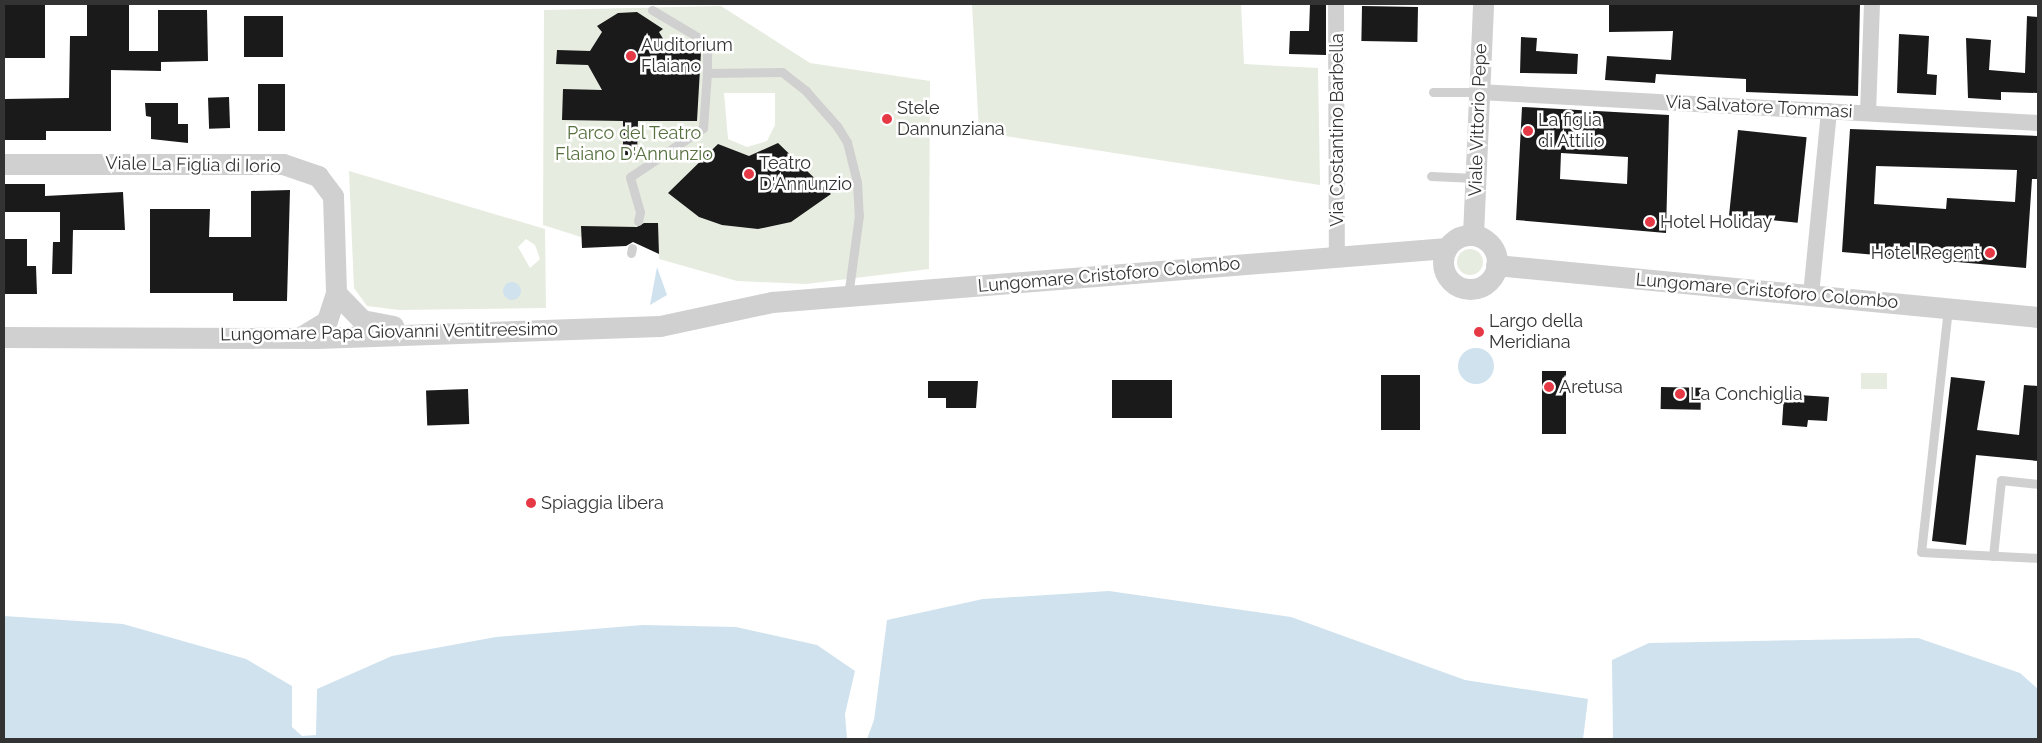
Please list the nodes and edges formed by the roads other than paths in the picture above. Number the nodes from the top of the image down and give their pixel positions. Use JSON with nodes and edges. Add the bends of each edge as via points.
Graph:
{"nodes":[{"id":1,"x":1336,"y":4,"type":"edge"},
{"id":2,"x":1483,"y":4,"type":"edge"},
{"id":3,"x":1872,"y":4,"type":"edge"},
{"id":4,"x":652,"y":10,"type":"dead end"},
{"id":5,"x":707,"y":73,"type":"junction"},
{"id":6,"x":1433,"y":92,"type":"dead end"},
{"id":7,"x":1479,"y":92,"type":"junction"},
{"id":8,"x":1829,"y":111,"type":"junction"},
{"id":9,"x":1868,"y":113,"type":"junction"},
{"id":10,"x":2038,"y":123,"type":"edge"},
{"id":11,"x":4,"y":164,"type":"edge"},
{"id":12,"x":1431,"y":176,"type":"dead end"},
{"id":13,"x":1476,"y":178,"type":"junction"},
{"id":14,"x":638,"y":222,"type":"dead end"},
{"id":15,"x":1473,"y":235,"type":"junction"},
{"id":16,"x":1447,"y":248,"type":"junction"},
{"id":17,"x":1337,"y":257,"type":"junction"},
{"id":18,"x":1496,"y":265,"type":"junction"},
{"id":19,"x":336,"y":293,"type":"junction"},
{"id":20,"x":1811,"y":295,"type":"junction"},
{"id":21,"x":848,"y":296,"type":"junction"},
{"id":22,"x":772,"y":302,"type":"joint"},
{"id":23,"x":1948,"y":308,"type":"junction"},
{"id":24,"x":2038,"y":317,"type":"edge"},
{"id":25,"x":445,"y":331,"type":"junction"},
{"id":26,"x":4,"y":337,"type":"edge"},
{"id":27,"x":295,"y":337,"type":"junction"},
{"id":28,"x":2038,"y":484,"type":"edge"},
{"id":29,"x":1993,"y":556,"type":"junction"},
{"id":30,"x":2038,"y":558,"type":"edge"}],
"edges":[{"from":1,"to":17,"type":"street","name":"Via Costantino Barbella"},
{"from":2,"to":7,"type":"street","name":"Viale Vittorio Pepe"},
{"from":3,"to":9,"type":"street"},
{"from":4,"to":5,"type":"lane","via":[[702,39],[707,50]]},
{"from":5,"to":14,"type":"lane","via":[[703,128],[630,177],[640,212]]},
{"from":5,"to":21,"type":"lane","via":[[782,72],[806,90],[837,126],[847,142],[857,182],[858,215]]},
{"from":6,"to":7,"type":"lane"},
{"from":7,"to":8,"type":"street","name":"Via Salvatore Tommasi"},
{"from":7,"to":13,"type":"street","name":"Viale Vittorio Pepe"},
{"from":8,"to":9,"type":"street","name":"Via Salvatore Tommasi"},
{"from":8,"to":20,"type":"street"},
{"from":9,"to":10,"type":"street","name":"Via Salvatore Tommasi"},
{"from":11,"to":19,"type":"street","name":"Viale La Figlia di Iorio","via":[[283,164],[304,170],[328,183],[333,196]]},
{"from":12,"to":13,"type":"lane"},
{"from":13,"to":15,"type":"street","name":"Viale Vittorio Pepe"},
{"from":15,"to":16,"type":"street","via":[[1461,236]]},
{"from":15,"to":18,"type":"street","via":[[1491,245]]},
{"from":16,"to":17,"type":"street","name":"Lungomare Cristoforo Colombo"},
{"from":16,"to":18,"type":"street","via":[[1444,270],[1459,286],[1481,286]]},
{"from":17,"to":21,"type":"street","name":"Lungomare Cristoforo Colombo"},
{"from":18,"to":20,"type":"street","name":"Lungomare Cristoforo Colombo"},
{"from":19,"to":25,"type":"street","via":[[356,317],[371,324]]},
{"from":19,"to":27,"type":"street","name":"Viale La Figlia di Iorio","via":[[327,322],[317,331]]},
{"from":20,"to":23,"type":"street","name":"Lungomare Cristoforo Colombo"},
{"from":21,"to":22,"type":"street","name":"Lungomare Cristoforo Colombo"},
{"from":22,"to":25,"type":"street","name":"Lungomare Papa Giovanni Ventitreesimo","via":[[660,326]]},
{"from":23,"to":24,"type":"street","name":"Lungomare Cristoforo Colombo"},
{"from":23,"to":29,"type":"lane","via":[[1921,552]]},
{"from":25,"to":27,"type":"street","name":"Lungomare Papa Giovanni Ventitreesimo"},
{"from":26,"to":27,"type":"street","name":"Lungomare Papa Giovanni Ventitreesimo"},
{"from":28,"to":29,"type":"lane","via":[[2001,480]]},
{"from":29,"to":30,"type":"lane"}]}
